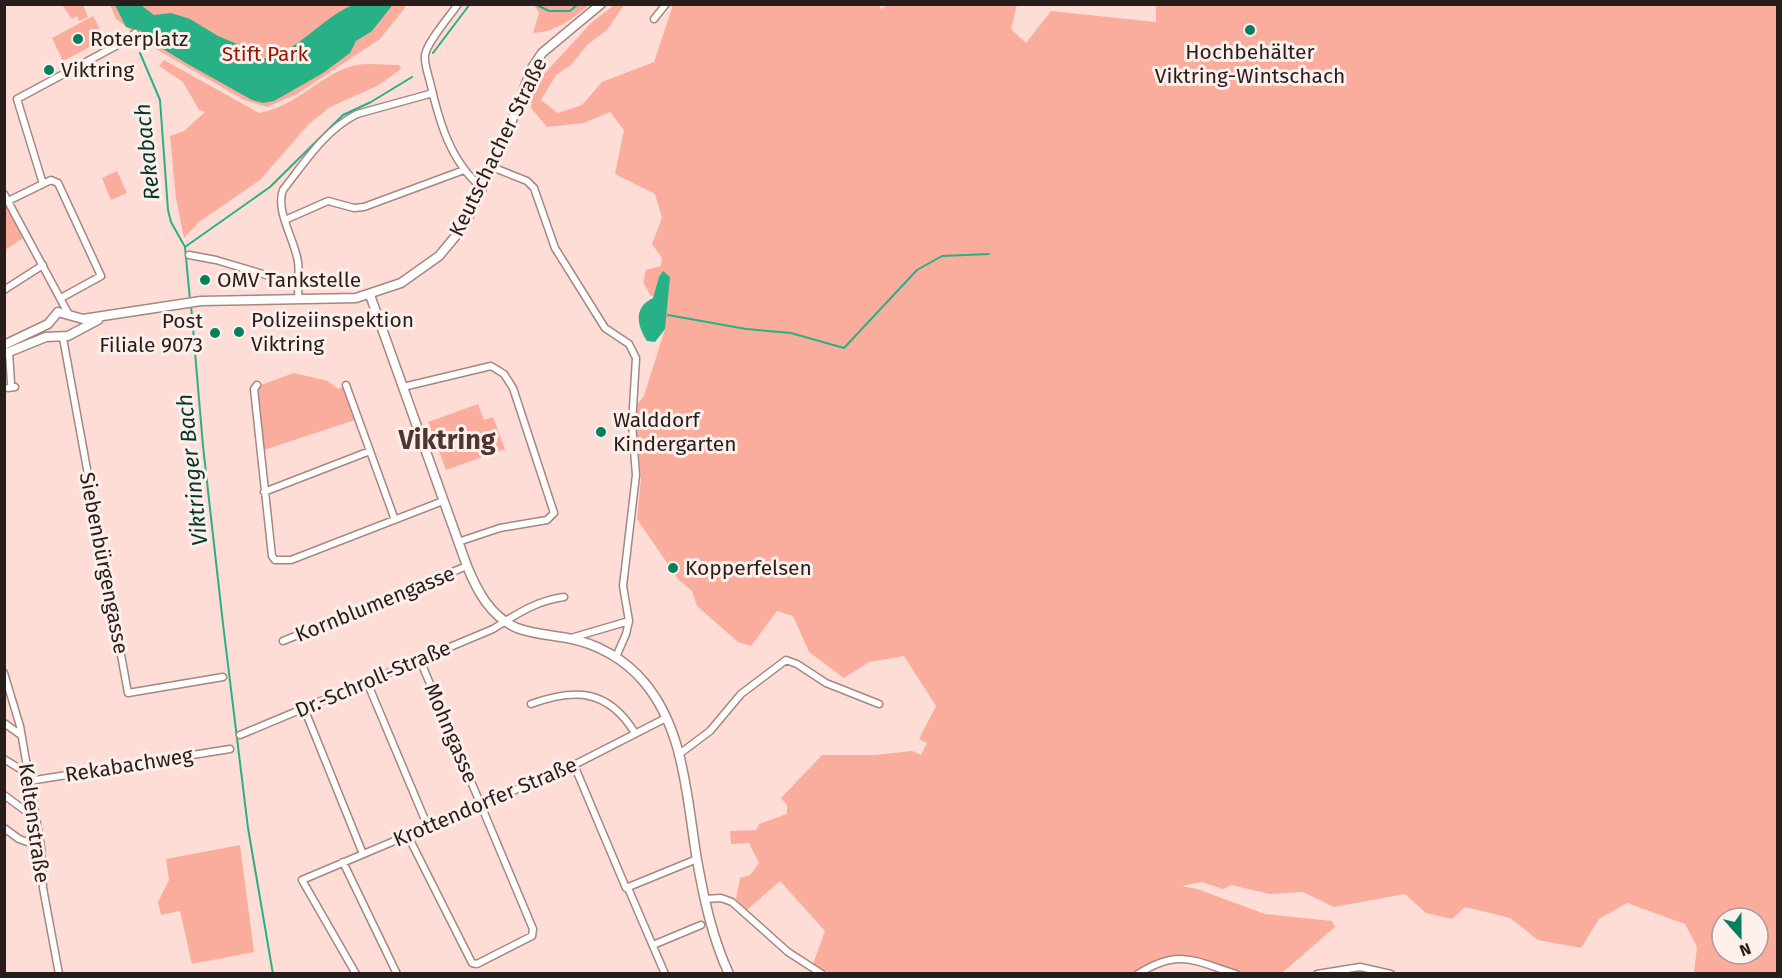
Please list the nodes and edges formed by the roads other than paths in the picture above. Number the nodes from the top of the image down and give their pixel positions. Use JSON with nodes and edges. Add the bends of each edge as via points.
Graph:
{"nodes":[{"id":1,"x":458,"y":4,"type":"edge"},
{"id":2,"x":601,"y":4,"type":"edge"},
{"id":3,"x":666,"y":4,"type":"edge"},
{"id":4,"x":654,"y":19,"type":"dead end"},
{"id":5,"x":135,"y":33,"type":"dead end"},
{"id":6,"x":433,"y":93,"type":"junction"},
{"id":7,"x":492,"y":167,"type":"junction"},
{"id":8,"x":464,"y":170,"type":"junction"},
{"id":9,"x":44,"y":184,"type":"junction"},
{"id":10,"x":482,"y":188,"type":"junction"},
{"id":11,"x":4,"y":194,"type":"edge"},
{"id":12,"x":9,"y":201,"type":"junction"},
{"id":13,"x":285,"y":220,"type":"junction"},
{"id":14,"x":189,"y":255,"type":"dead end"},
{"id":15,"x":44,"y":265,"type":"junction"},
{"id":16,"x":296,"y":284,"type":"junction"},
{"id":17,"x":4,"y":290,"type":"edge"},
{"id":18,"x":370,"y":295,"type":"junction"},
{"id":19,"x":61,"y":298,"type":"junction"},
{"id":20,"x":299,"y":299,"type":"junction"},
{"id":21,"x":57,"y":312,"type":"junction"},
{"id":22,"x":70,"y":315,"type":"junction"},
{"id":23,"x":108,"y":316,"type":"junction"},
{"id":24,"x":48,"y":324,"type":"junction"},
{"id":25,"x":72,"y":332,"type":"junction"},
{"id":26,"x":59,"y":337,"type":"junction"},
{"id":27,"x":6,"y":350,"type":"edge"},
{"id":28,"x":257,"y":385,"type":"dead end"},
{"id":29,"x":346,"y":385,"type":"dead end"},
{"id":30,"x":12,"y":386,"type":"dead end"},
{"id":31,"x":403,"y":387,"type":"junction"},
{"id":32,"x":370,"y":451,"type":"junction"},
{"id":33,"x":264,"y":492,"type":"junction"},
{"id":34,"x":443,"y":501,"type":"junction"},
{"id":35,"x":395,"y":520,"type":"junction"},
{"id":36,"x":458,"y":542,"type":"junction"},
{"id":37,"x":467,"y":566,"type":"junction"},
{"id":38,"x":564,"y":597,"type":"dead end"},
{"id":39,"x":504,"y":620,"type":"junction"},
{"id":40,"x":628,"y":621,"type":"junction"},
{"id":41,"x":569,"y":638,"type":"junction"},
{"id":42,"x":283,"y":641,"type":"dead end"},
{"id":43,"x":616,"y":657,"type":"junction"},
{"id":44,"x":420,"y":660,"type":"junction"},
{"id":45,"x":4,"y":673,"type":"edge"},
{"id":46,"x":223,"y":677,"type":"dead end"},
{"id":47,"x":367,"y":682,"type":"junction"},
{"id":48,"x":531,"y":704,"type":"dead end"},
{"id":49,"x":879,"y":704,"type":"dead end"},
{"id":50,"x":304,"y":708,"type":"junction"},
{"id":51,"x":666,"y":718,"type":"junction"},
{"id":52,"x":4,"y":723,"type":"edge"},
{"id":53,"x":635,"y":733,"type":"junction"},
{"id":54,"x":21,"y":735,"type":"junction"},
{"id":55,"x":240,"y":735,"type":"dead end"},
{"id":56,"x":230,"y":749,"type":"dead end"},
{"id":57,"x":678,"y":755,"type":"junction"},
{"id":58,"x":4,"y":759,"type":"edge"},
{"id":59,"x":574,"y":765,"type":"junction"},
{"id":60,"x":29,"y":778,"type":"junction"},
{"id":61,"x":4,"y":795,"type":"edge"},
{"id":62,"x":481,"y":805,"type":"junction"},
{"id":63,"x":36,"y":818,"type":"junction"},
{"id":64,"x":428,"y":827,"type":"junction"},
{"id":65,"x":4,"y":828,"type":"edge"},
{"id":66,"x":408,"y":836,"type":"junction"},
{"id":67,"x":41,"y":847,"type":"junction"},
{"id":68,"x":363,"y":854,"type":"junction"},
{"id":69,"x":697,"y":860,"type":"junction"},
{"id":70,"x":342,"y":862,"type":"junction"},
{"id":71,"x":628,"y":888,"type":"junction"},
{"id":72,"x":705,"y":899,"type":"junction"},
{"id":73,"x":701,"y":925,"type":"dead end"},
{"id":74,"x":653,"y":945,"type":"junction"},
{"id":75,"x":729,"y":973,"type":"edge"},
{"id":76,"x":59,"y":974,"type":"edge"},
{"id":77,"x":356,"y":974,"type":"edge"},
{"id":78,"x":397,"y":974,"type":"edge"},
{"id":79,"x":665,"y":974,"type":"edge"},
{"id":80,"x":822,"y":974,"type":"edge"},
{"id":81,"x":1138,"y":974,"type":"edge"},
{"id":82,"x":1236,"y":974,"type":"edge"},
{"id":83,"x":1317,"y":974,"type":"edge"},
{"id":84,"x":1391,"y":974,"type":"edge"}],
"edges":[{"from":1,"to":6,"type":"street","via":[[428,48],[426,62]]},
{"from":2,"to":7,"type":"main road","name":"Keutschacher Straße","via":[[553,42],[532,68]]},
{"from":3,"to":4,"type":"street"},
{"from":5,"to":9,"type":"street","via":[[17,99]]},
{"from":6,"to":8,"type":"street","via":[[448,141]]},
{"from":6,"to":13,"type":"street","via":[[357,114],[329,134],[283,190]]},
{"from":7,"to":10,"type":"main road","name":"Keutschacher Straße"},
{"from":7,"to":40,"type":"street","via":[[527,181],[534,188],[555,248],[605,328],[629,344],[636,358],[632,424],[636,475],[623,586]]},
{"from":8,"to":10,"type":"street"},
{"from":8,"to":13,"type":"street","via":[[364,207],[328,201]]},
{"from":9,"to":12,"type":"street"},
{"from":9,"to":19,"type":"street","via":[[51,180],[58,183],[101,276]]},
{"from":10,"to":18,"type":"main road","name":"Keutschacher Straße","via":[[464,226],[439,256],[401,283]]},
{"from":11,"to":12,"type":"street"},
{"from":12,"to":15,"type":"street"},
{"from":13,"to":16,"type":"street","via":[[299,264]]},
{"from":14,"to":16,"type":"street"},
{"from":15,"to":17,"type":"street"},
{"from":15,"to":19,"type":"street"},
{"from":16,"to":20,"type":"street"},
{"from":18,"to":20,"type":"main road","name":"Keutschacher Straße"},
{"from":18,"to":31,"type":"main road"},
{"from":19,"to":21,"type":"street"},
{"from":19,"to":22,"type":"street"},
{"from":20,"to":23,"type":"main road","name":"Keutschacher Straße","via":[[201,301]]},
{"from":21,"to":22,"type":"main road","name":"Keutschacher Straße"},
{"from":21,"to":24,"type":"main road"},
{"from":22,"to":23,"type":"main road","name":"Keutschacher Straße","via":[[83,319]]},
{"from":22,"to":25,"type":"main road","via":[[75,324]]},
{"from":23,"to":25,"type":"main road","name":"Keutschacher Straße"},
{"from":24,"to":26,"type":"main road"},
{"from":24,"to":27,"type":"main road"},
{"from":25,"to":26,"type":"main road","name":"Keutschacher Straße"},
{"from":26,"to":27,"type":"main road","name":"Keutschacher Straße","via":[[46,337]]},
{"from":26,"to":46,"type":"street","name":"Siebenbürgengasse","via":[[128,693]]},
{"from":27,"to":30,"type":"street"},
{"from":28,"to":33,"type":"street","via":[[254,389]]},
{"from":29,"to":32,"type":"street"},
{"from":31,"to":34,"type":"main road"},
{"from":31,"to":36,"type":"street","via":[[491,366],[504,374],[513,388],[554,513],[547,520],[500,528]]},
{"from":32,"to":33,"type":"street"},
{"from":32,"to":35,"type":"street"},
{"from":33,"to":35,"type":"street","via":[[272,556],[279,562]]},
{"from":34,"to":35,"type":"street"},
{"from":34,"to":36,"type":"main road"},
{"from":36,"to":37,"type":"main road"},
{"from":37,"to":39,"type":"main road","via":[[485,602]]},
{"from":37,"to":42,"type":"street","name":"Kornblumengasse"},
{"from":38,"to":39,"type":"street","name":"Dr.-Schroll-Straße"},
{"from":39,"to":41,"type":"main road","via":[[530,632]]},
{"from":39,"to":44,"type":"street","name":"Dr.-Schroll-Straße","via":[[493,629]]},
{"from":40,"to":41,"type":"street"},
{"from":40,"to":43,"type":"street"},
{"from":41,"to":43,"type":"main road"},
{"from":43,"to":51,"type":"main road","via":[[644,682]]},
{"from":44,"to":47,"type":"street","name":"Dr.-Schroll-Straße"},
{"from":44,"to":62,"type":"street","name":"Mohngasse"},
{"from":45,"to":54,"type":"street","name":"Keltenstraße"},
{"from":47,"to":50,"type":"street","name":"Dr.-Schroll-Straße"},
{"from":47,"to":64,"type":"street"},
{"from":48,"to":53,"type":"street","via":[[559,694],[600,699],[619,712]]},
{"from":49,"to":57,"type":"street","via":[[826,683],[786,660],[741,694],[710,731]]},
{"from":50,"to":55,"type":"street","name":"Dr.-Schroll-Straße"},
{"from":50,"to":68,"type":"street"},
{"from":51,"to":53,"type":"street","name":"Krottendorfer Straße"},
{"from":51,"to":57,"type":"main road"},
{"from":52,"to":54,"type":"street"},
{"from":53,"to":59,"type":"street","name":"Krottendorfer Straße"},
{"from":54,"to":60,"type":"street","name":"Keltenstraße"},
{"from":56,"to":60,"type":"street","name":"Rekabachweg"},
{"from":57,"to":69,"type":"main road"},
{"from":58,"to":60,"type":"street"},
{"from":59,"to":62,"type":"street","name":"Krottendorfer Straße"},
{"from":59,"to":71,"type":"street","via":[[624,887]]},
{"from":60,"to":63,"type":"street","name":"Keltenstraße"},
{"from":61,"to":63,"type":"street"},
{"from":62,"to":64,"type":"street","name":"Krottendorfer Straße"},
{"from":62,"to":66,"type":"street","name":"Mohngasse","via":[[533,929],[529,938],[477,964],[472,963]]},
{"from":63,"to":67,"type":"street","name":"Keltenstraße"},
{"from":64,"to":66,"type":"street","name":"Krottendorfer Straße"},
{"from":65,"to":67,"type":"street"},
{"from":66,"to":68,"type":"street","name":"Krottendorfer Straße"},
{"from":67,"to":76,"type":"street","name":"Keltenstraße","via":[[43,888]]},
{"from":68,"to":70,"type":"street","name":"Krottendorfer Straße"},
{"from":69,"to":71,"type":"street"},
{"from":69,"to":72,"type":"main road"},
{"from":70,"to":77,"type":"street","name":"Krottendorfer Straße","via":[[302,880]]},
{"from":70,"to":78,"type":"street"},
{"from":71,"to":74,"type":"street"},
{"from":72,"to":75,"type":"main road"},
{"from":72,"to":80,"type":"street","via":[[732,902],[788,952]]},
{"from":73,"to":74,"type":"street"},
{"from":74,"to":79,"type":"street"},
{"from":81,"to":82,"type":"street","via":[[1162,961],[1183,957]]},
{"from":83,"to":84,"type":"street","via":[[1360,967]]}]}
